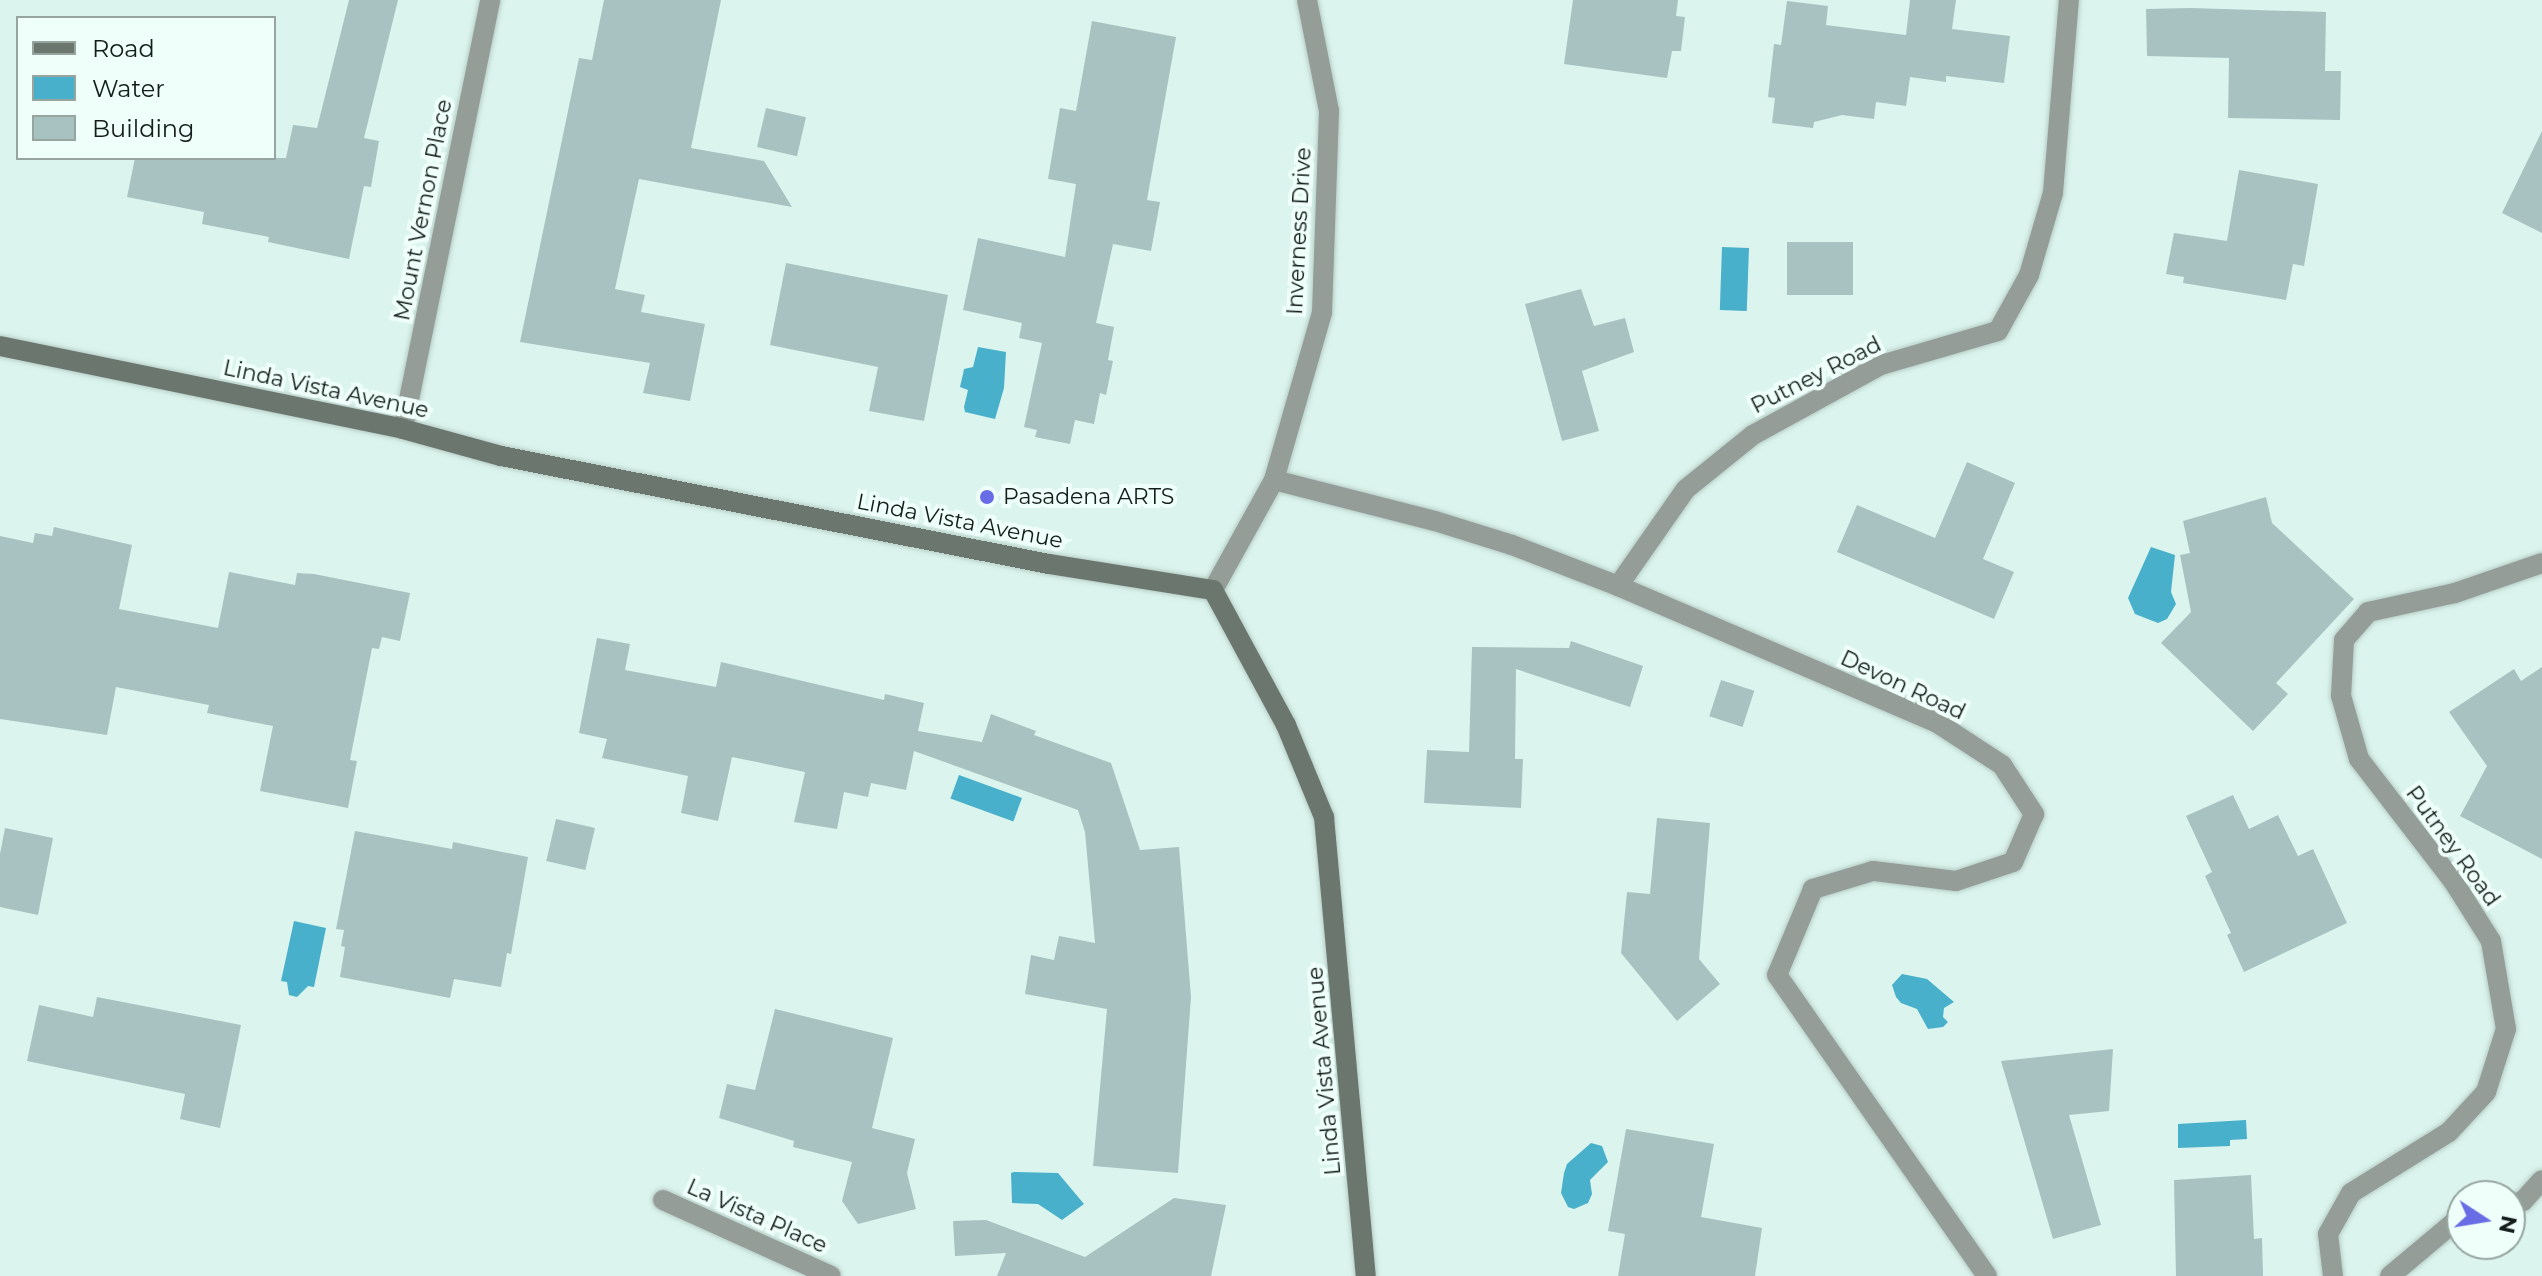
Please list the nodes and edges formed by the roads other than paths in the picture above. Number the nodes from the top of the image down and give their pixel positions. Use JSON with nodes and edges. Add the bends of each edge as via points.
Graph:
{"nodes":[{"id":1,"x":490,"y":0,"type":"edge"},
{"id":2,"x":1307,"y":0,"type":"edge"},
{"id":3,"x":2069,"y":0,"type":"edge"},
{"id":4,"x":0,"y":346,"type":"edge"},
{"id":5,"x":403,"y":429,"type":"junction"},
{"id":6,"x":1274,"y":480,"type":"junction"},
{"id":7,"x":2542,"y":563,"type":"edge"},
{"id":8,"x":1618,"y":586,"type":"junction"},
{"id":9,"x":1213,"y":590,"type":"junction"},
{"id":10,"x":2542,"y":1180,"type":"edge"},
{"id":11,"x":2526,"y":1198,"type":"edge"},
{"id":12,"x":663,"y":1200,"type":"dead end"},
{"id":13,"x":2446,"y":1229,"type":"edge"},
{"id":14,"x":831,"y":1276,"type":"edge"},
{"id":15,"x":1366,"y":1276,"type":"edge"},
{"id":16,"x":1987,"y":1276,"type":"edge"},
{"id":17,"x":2333,"y":1276,"type":"edge"},
{"id":18,"x":2390,"y":1276,"type":"edge"}],
"edges":[{"from":1,"to":5,"type":"street","name":"Mount Vernon Place"},
{"from":2,"to":6,"type":"street","name":"Inverness Drive","via":[[1329,111],[1322,313]]},
{"from":3,"to":8,"type":"street","name":"Putney Road","via":[[2053,193],[2029,275],[1998,331],[1881,365],[1753,435],[1686,489]]},
{"from":4,"to":5,"type":"main road","name":"Linda Vista Avenue"},
{"from":5,"to":9,"type":"main road","name":"Linda Vista Avenue","via":[[515,459],[1049,564]]},
{"from":6,"to":8,"type":"street","name":"Devon Road","via":[[1435,521]]},
{"from":6,"to":9,"type":"street","name":"Inverness Drive"},
{"from":7,"to":17,"type":"street","name":"Putney Road","via":[[2455,593],[2368,612],[2344,640],[2341,696],[2359,759],[2453,881],[2491,941],[2506,1029],[2486,1092],[2449,1132],[2351,1193],[2328,1234]]},
{"from":8,"to":16,"type":"street","name":"Devon Road","via":[[1936,722],[2002,765],[2034,814],[2013,862],[1956,881],[1873,871],[1813,889],[1777,975]]},
{"from":9,"to":15,"type":"main road","name":"Linda Vista Avenue","via":[[1286,725],[1324,817]]},
{"from":10,"to":11,"type":"street"},
{"from":12,"to":14,"type":"street","name":"La Vista Place"},
{"from":13,"to":18,"type":"street"}]}
